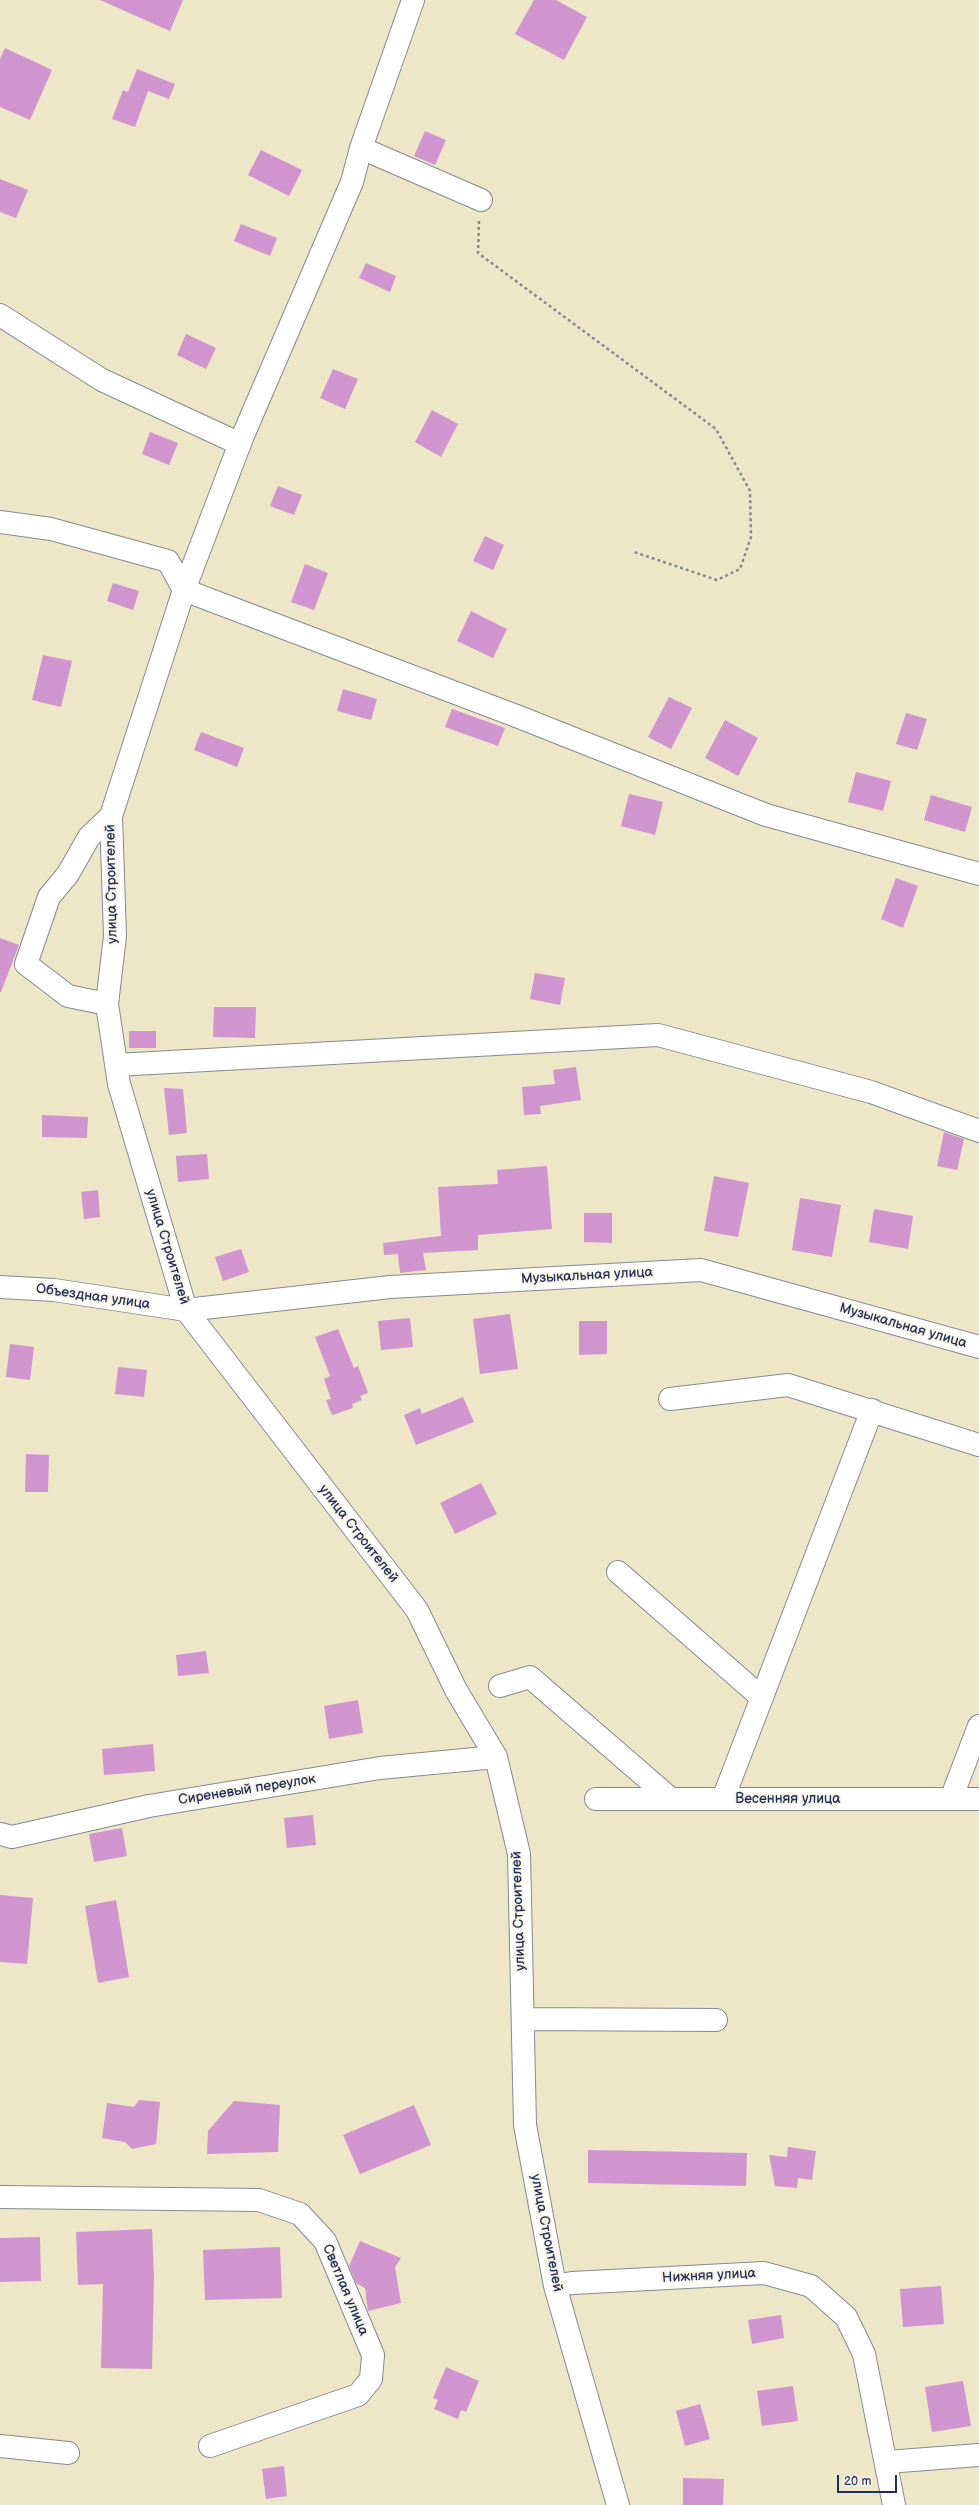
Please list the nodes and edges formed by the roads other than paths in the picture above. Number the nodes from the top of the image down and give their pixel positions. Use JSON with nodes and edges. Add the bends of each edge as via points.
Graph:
{"nodes":[{"id":1,"x":413,"y":0,"type":"edge"},
{"id":2,"x":361,"y":148,"type":"junction"},
{"id":3,"x":480,"y":200,"type":"road end"},
{"id":4,"x":0,"y":315,"type":"edge"},
{"id":5,"x":240,"y":444,"type":"junction"},
{"id":6,"x":0,"y":522,"type":"edge"},
{"id":7,"x":184,"y":590,"type":"junction"},
{"id":8,"x":111,"y":816,"type":"junction"},
{"id":9,"x":979,"y":874,"type":"edge"},
{"id":10,"x":107,"y":1004,"type":"junction"},
{"id":11,"x":116,"y":1066,"type":"junction"},
{"id":12,"x":979,"y":1131,"type":"edge"},
{"id":13,"x":0,"y":1287,"type":"edge"},
{"id":14,"x":186,"y":1310,"type":"junction"},
{"id":15,"x":979,"y":1347,"type":"edge"},
{"id":16,"x":670,"y":1399,"type":"dead end"},
{"id":17,"x":872,"y":1410,"type":"junction"},
{"id":18,"x":979,"y":1445,"type":"edge"},
{"id":19,"x":618,"y":1572,"type":"dead end"},
{"id":20,"x":500,"y":1686,"type":"dead end"},
{"id":21,"x":762,"y":1698,"type":"junction"},
{"id":22,"x":979,"y":1726,"type":"edge"},
{"id":23,"x":496,"y":1757,"type":"junction"},
{"id":24,"x":596,"y":1798,"type":"dead end"},
{"id":25,"x":671,"y":1799,"type":"junction"},
{"id":26,"x":723,"y":1799,"type":"junction"},
{"id":27,"x":951,"y":1799,"type":"junction"},
{"id":28,"x":979,"y":1799,"type":"edge"},
{"id":29,"x":0,"y":1834,"type":"edge"},
{"id":30,"x":523,"y":2019,"type":"junction"},
{"id":31,"x":716,"y":2020,"type":"dead end"},
{"id":32,"x":0,"y":2197,"type":"edge"},
{"id":33,"x":555,"y":2286,"type":"junction"},
{"id":34,"x":0,"y":2446,"type":"edge"},
{"id":35,"x":210,"y":2446,"type":"dead end"},
{"id":36,"x":68,"y":2453,"type":"dead end"},
{"id":37,"x":979,"y":2455,"type":"edge"},
{"id":38,"x":887,"y":2462,"type":"junction"},
{"id":39,"x":618,"y":2505,"type":"edge"},
{"id":40,"x":894,"y":2505,"type":"edge"}],
"edges":[{"from":1,"to":2,"type":"street","name":"улица Строителей"},
{"from":2,"to":3,"type":"street"},
{"from":2,"to":5,"type":"street","name":"улица Строителей","via":[[352,182]]},
{"from":4,"to":5,"type":"street","via":[[102,380]]},
{"from":5,"to":7,"type":"street","name":"улица Строителей"},
{"from":6,"to":7,"type":"street","via":[[51,529],[168,562]]},
{"from":7,"to":8,"type":"street","name":"улица Строителей"},
{"from":7,"to":9,"type":"street","via":[[519,717],[766,815]]},
{"from":8,"to":10,"type":"street","name":"улица Строителей","via":[[115,936]]},
{"from":8,"to":10,"type":"street","via":[[89,837],[68,874],[48,897],[26,964],[68,996]]},
{"from":10,"to":11,"type":"street","name":"улица Строителей"},
{"from":11,"to":12,"type":"street","via":[[658,1035],[871,1092]]},
{"from":11,"to":14,"type":"street","name":"улица Строителей","via":[[131,1127]]},
{"from":13,"to":14,"type":"street","name":"Объездная улица","via":[[54,1290]]},
{"from":14,"to":15,"type":"street","name":"Музыкальная улица","via":[[390,1287],[701,1270]]},
{"from":14,"to":23,"type":"street","name":"улица Строителей","via":[[417,1610],[456,1690]]},
{"from":16,"to":17,"type":"street","via":[[788,1385]]},
{"from":17,"to":18,"type":"street"},
{"from":17,"to":21,"type":"street"},
{"from":19,"to":21,"type":"street"},
{"from":20,"to":25,"type":"street","via":[[530,1677]]},
{"from":21,"to":26,"type":"street"},
{"from":22,"to":27,"type":"street"},
{"from":23,"to":29,"type":"street","name":"Сиреневый переулок","via":[[380,1768],[149,1806],[12,1837]]},
{"from":23,"to":30,"type":"street","name":"улица Строителей","via":[[519,1854]]},
{"from":24,"to":25,"type":"street","name":"Весенняя улица"},
{"from":25,"to":26,"type":"street","name":"Весенняя улица"},
{"from":26,"to":27,"type":"street","name":"Весенняя улица"},
{"from":27,"to":28,"type":"street","name":"Весенняя улица"},
{"from":30,"to":31,"type":"street"},
{"from":30,"to":33,"type":"street","name":"улица Строителей","via":[[525,2125]]},
{"from":32,"to":35,"type":"street","name":"Светлая улица","via":[[259,2200],[300,2214],[325,2241],[373,2355],[371,2379],[358,2395]]},
{"from":33,"to":38,"type":"street","name":"Нижняя улица","via":[[764,2273],[811,2286],[846,2317],[864,2354]]},
{"from":33,"to":39,"type":"street","name":"улица Строителей"},
{"from":34,"to":36,"type":"street"},
{"from":37,"to":38,"type":"street"},
{"from":38,"to":40,"type":"street","name":"Нижняя улица"}]}
